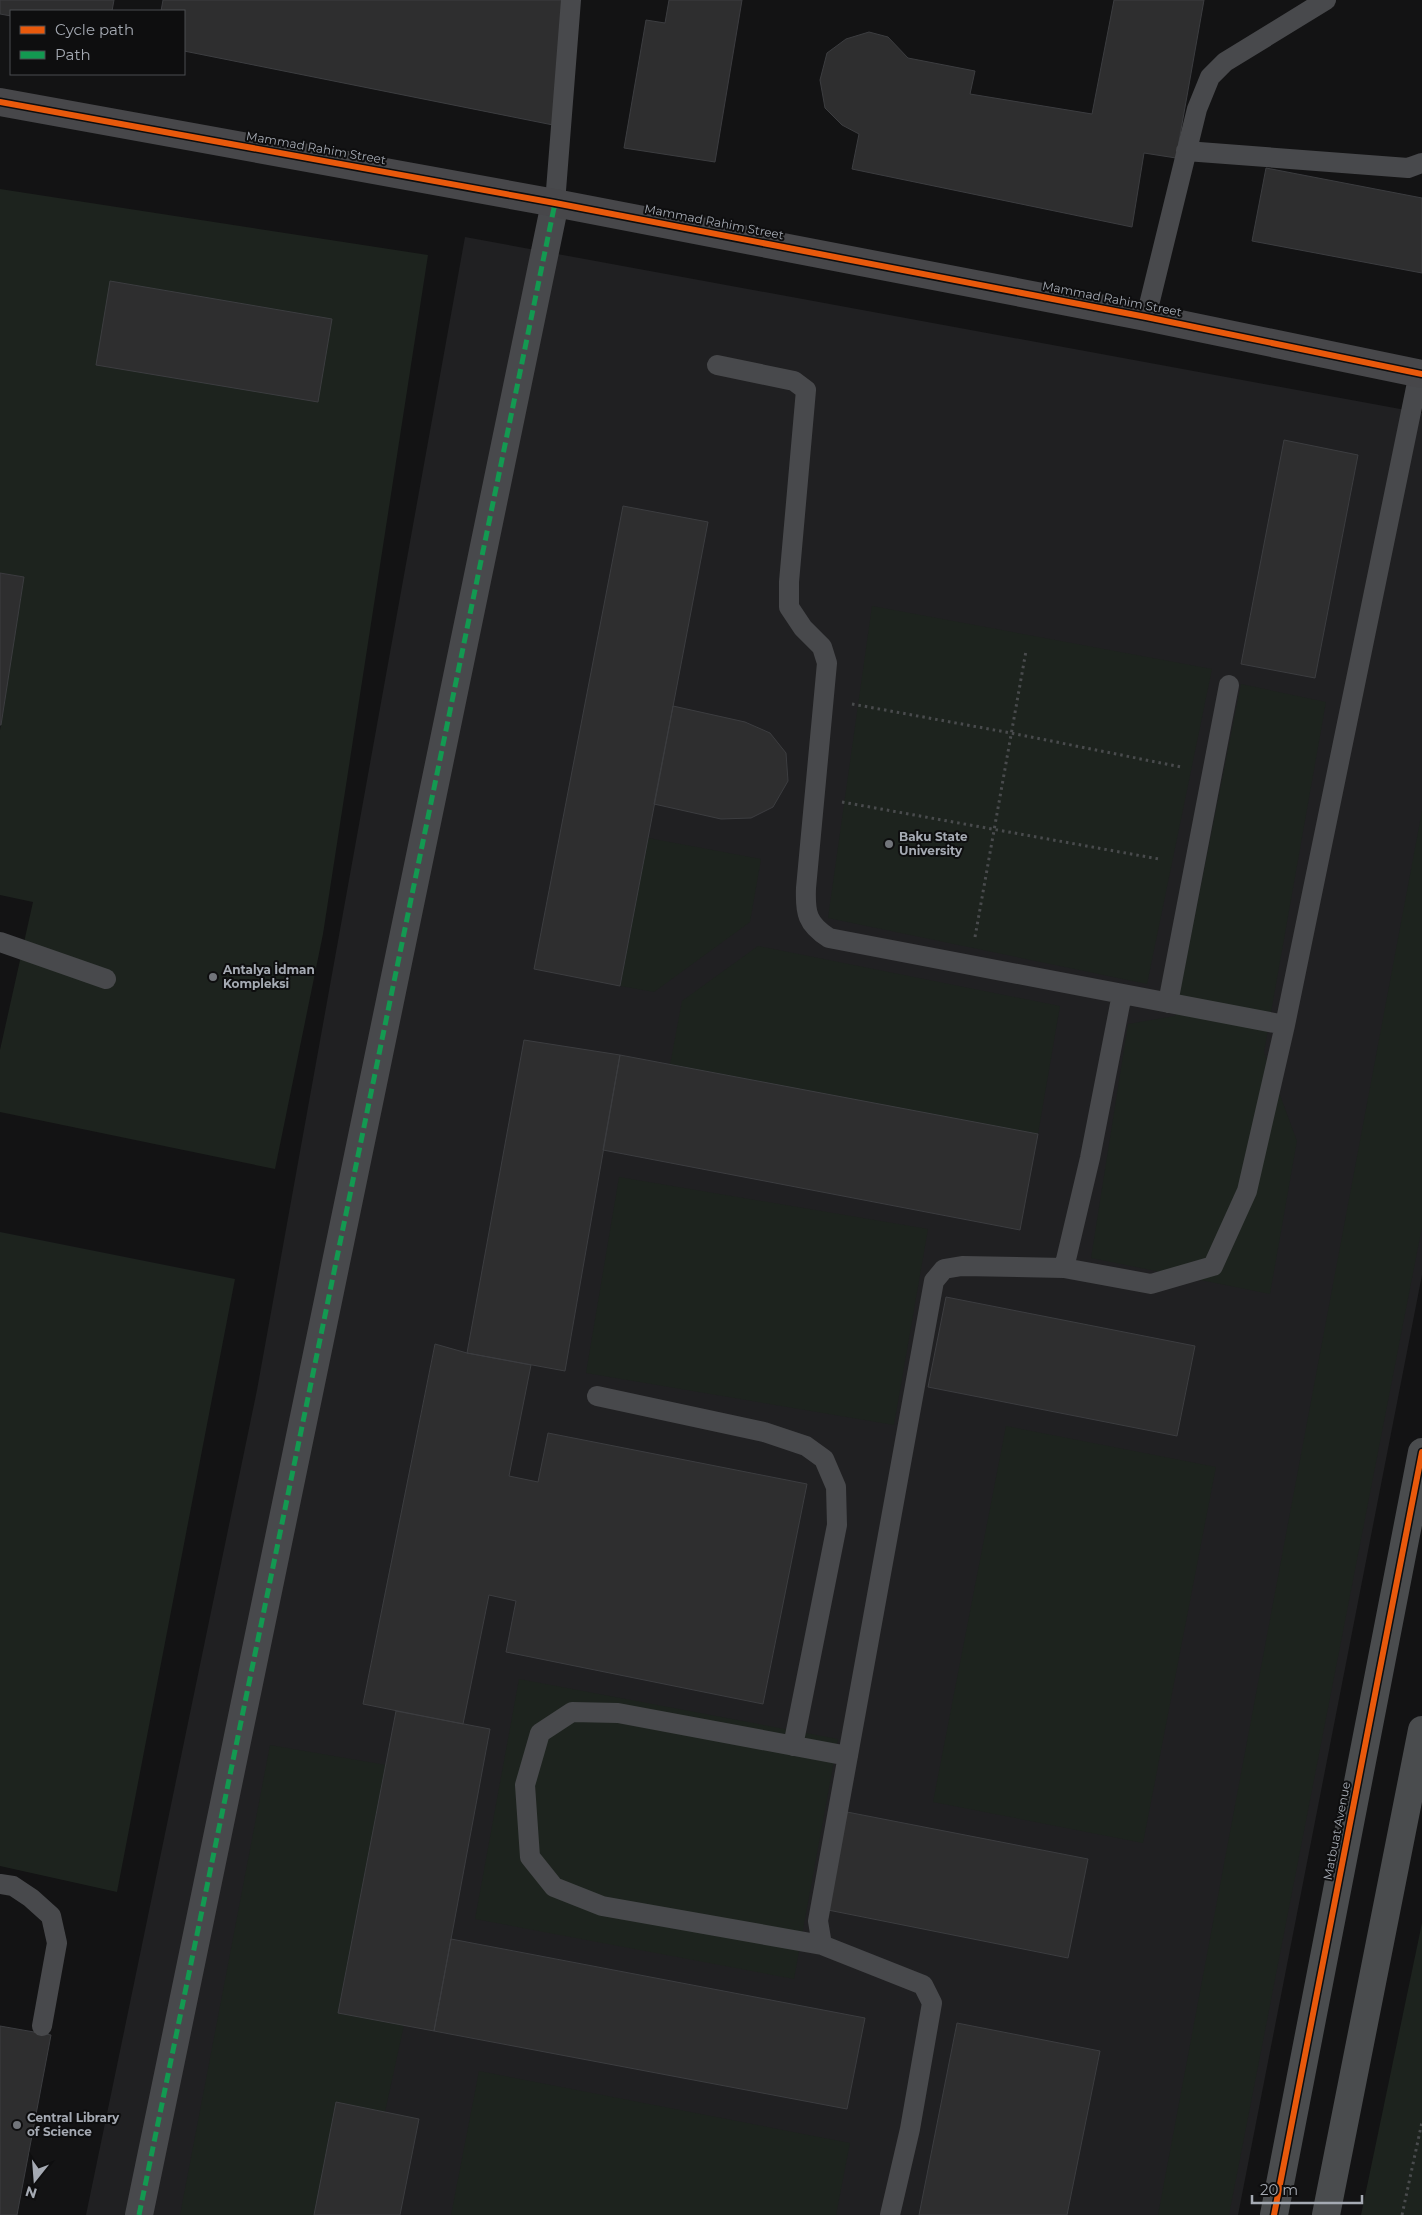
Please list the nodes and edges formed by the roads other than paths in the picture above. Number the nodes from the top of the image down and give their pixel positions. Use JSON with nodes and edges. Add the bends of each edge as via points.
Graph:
{"nodes":[{"id":1,"x":571,"y":0,"type":"edge"},
{"id":2,"x":1326,"y":0,"type":"edge"},
{"id":3,"x":0,"y":102,"type":"edge"},
{"id":4,"x":1186,"y":151,"type":"junction"},
{"id":5,"x":1422,"y":163,"type":"edge"},
{"id":6,"x":555,"y":203,"type":"junction"},
{"id":7,"x":1146,"y":317,"type":"junction"},
{"id":8,"x":717,"y":365,"type":"dead end"},
{"id":9,"x":1421,"y":374,"type":"edge"},
{"id":10,"x":1229,"y":685,"type":"dead end"},
{"id":11,"x":0,"y":944,"type":"edge"},
{"id":12,"x":106,"y":979,"type":"dead end"},
{"id":13,"x":1122,"y":994,"type":"junction"},
{"id":14,"x":1168,"y":1003,"type":"junction"},
{"id":15,"x":1285,"y":1025,"type":"junction"},
{"id":16,"x":1064,"y":1268,"type":"junction"},
{"id":17,"x":597,"y":1396,"type":"dead end"},
{"id":18,"x":1422,"y":1452,"type":"edge"},
{"id":19,"x":1422,"y":1730,"type":"edge"},
{"id":20,"x":792,"y":1746,"type":"junction"},
{"id":21,"x":848,"y":1756,"type":"junction"},
{"id":22,"x":1415,"y":1799,"type":"edge"},
{"id":23,"x":0,"y":1884,"type":"edge"},
{"id":24,"x":822,"y":1945,"type":"junction"},
{"id":25,"x":42,"y":2026,"type":"dead end"},
{"id":26,"x":140,"y":2215,"type":"edge"},
{"id":27,"x":890,"y":2215,"type":"edge"},
{"id":28,"x":1274,"y":2215,"type":"edge"},
{"id":29,"x":1326,"y":2215,"type":"edge"}],
"edges":[{"from":1,"to":6,"type":"lane"},
{"from":2,"to":4,"type":"lane","via":[[1225,62],[1210,77]]},
{"from":3,"to":6,"type":"street","name":"Mammad Rahim Street"},
{"from":4,"to":5,"type":"lane","via":[[1408,168]]},
{"from":4,"to":7,"type":"lane"},
{"from":6,"to":7,"type":"street","name":"Mammad Rahim Street"},
{"from":6,"to":26,"type":"street"},
{"from":7,"to":9,"type":"street","name":"Mammad Rahim Street"},
{"from":8,"to":13,"type":"lane","via":[[794,381],[806,390],[789,608],[822,647],[828,663],[805,909],[815,929],[829,938]]},
{"from":9,"to":15,"type":"lane"},
{"from":10,"to":14,"type":"lane"},
{"from":11,"to":12,"type":"lane"},
{"from":13,"to":14,"type":"lane"},
{"from":13,"to":16,"type":"lane","via":[[1090,1158]]},
{"from":14,"to":15,"type":"lane"},
{"from":15,"to":16,"type":"lane","via":[[1247,1192],[1213,1266],[1151,1284]]},
{"from":16,"to":21,"type":"lane","via":[[962,1266],[944,1269],[934,1281]]},
{"from":17,"to":20,"type":"lane","via":[[764,1432],[806,1446],[824,1459],[836,1487],[837,1526]]},
{"from":18,"to":28,"type":"main road","name":"Matbuat Avenue"},
{"from":19,"to":22,"type":"main road"},
{"from":20,"to":21,"type":"lane"},
{"from":20,"to":24,"type":"lane","via":[[618,1713],[572,1712],[540,1733],[525,1785],[530,1857],[554,1887],[602,1906]]},
{"from":21,"to":24,"type":"lane","via":[[818,1921]]},
{"from":22,"to":29,"type":"main road"},
{"from":23,"to":25,"type":"lane","via":[[13,1886],[50,1916],[57,1943]]},
{"from":24,"to":27,"type":"lane","via":[[923,1986],[932,2003],[910,2128]]}]}
